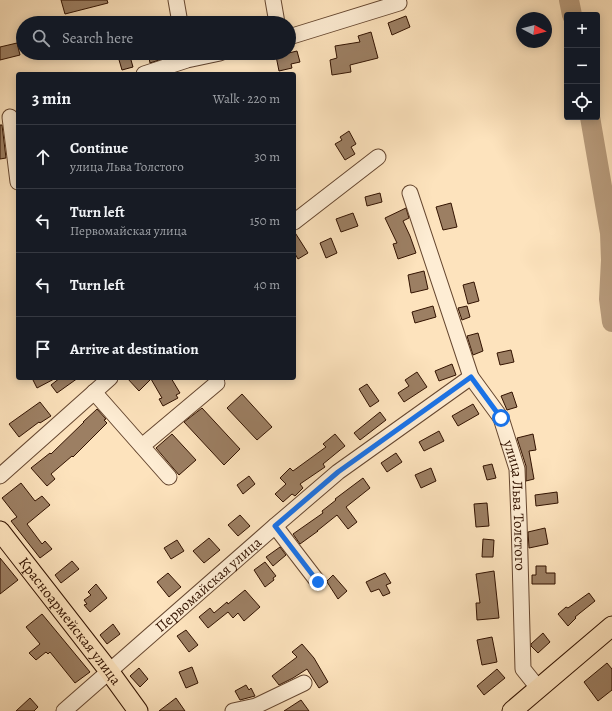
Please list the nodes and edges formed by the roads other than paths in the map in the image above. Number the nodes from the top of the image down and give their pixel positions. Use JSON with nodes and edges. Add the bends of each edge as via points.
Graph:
{"nodes":[{"id":1,"x":176,"y":0,"type":"edge"},
{"id":2,"x":273,"y":0,"type":"edge"},
{"id":3,"x":399,"y":3,"type":"dead end"},
{"id":4,"x":179,"y":16,"type":"edge"},
{"id":5,"x":276,"y":16,"type":"edge"},
{"id":6,"x":296,"y":35,"type":"edge"},
{"id":7,"x":179,"y":60,"type":"edge"},
{"id":8,"x":149,"y":72,"type":"edge"},
{"id":9,"x":9,"y":117,"type":"edge"},
{"id":10,"x":378,"y":157,"type":"dead end"},
{"id":11,"x":16,"y":168,"type":"edge"},
{"id":12,"x":410,"y":193,"type":"dead end"},
{"id":13,"x":296,"y":220,"type":"edge"},
{"id":14,"x":471,"y":377,"type":"junction"},
{"id":15,"x":108,"y":380,"type":"edge"},
{"id":16,"x":217,"y":383,"type":"dead end"},
{"id":17,"x":94,"y":392,"type":"junction"},
{"id":18,"x":142,"y":446,"type":"junction"},
{"id":19,"x":0,"y":476,"type":"edge"},
{"id":20,"x":169,"y":477,"type":"dead end"},
{"id":21,"x":275,"y":526,"type":"junction"},
{"id":22,"x":0,"y":531,"type":"edge"},
{"id":23,"x":318,"y":582,"type":"dead end"},
{"id":24,"x":612,"y":626,"type":"edge"},
{"id":25,"x":109,"y":671,"type":"junction"},
{"id":26,"x":304,"y":683,"type":"dead end"},
{"id":27,"x":539,"y":689,"type":"junction"},
{"id":28,"x":64,"y":711,"type":"edge"},
{"id":29,"x":138,"y":711,"type":"edge"},
{"id":30,"x":233,"y":711,"type":"edge"},
{"id":31,"x":512,"y":711,"type":"edge"}],
"edges":[{"from":1,"to":4,"type":"street"},
{"from":2,"to":5,"type":"street"},
{"from":3,"to":6,"type":"street"},
{"from":7,"to":8,"type":"street"},
{"from":9,"to":11,"type":"street"},
{"from":10,"to":13,"type":"street"},
{"from":12,"to":14,"type":"street","name":"улица Льва Толстого"},
{"from":14,"to":21,"type":"street","name":"Первомайская улица","via":[[338,472]]},
{"from":14,"to":27,"type":"street","name":"улица Льва Толстого","via":[[501,418],[517,469],[523,669]]},
{"from":15,"to":17,"type":"street"},
{"from":16,"to":18,"type":"street"},
{"from":17,"to":18,"type":"street"},
{"from":17,"to":19,"type":"street"},
{"from":18,"to":20,"type":"street"},
{"from":21,"to":23,"type":"street"},
{"from":21,"to":25,"type":"street","name":"Первомайская улица"},
{"from":22,"to":25,"type":"main road","name":"Красноармейская улица"},
{"from":24,"to":27,"type":"main road"},
{"from":25,"to":28,"type":"street","name":"Первомайская улица"},
{"from":25,"to":29,"type":"main road","name":"Красноармейская улица"},
{"from":26,"to":30,"type":"street","via":[[256,706]]},
{"from":27,"to":31,"type":"main road"}]}
